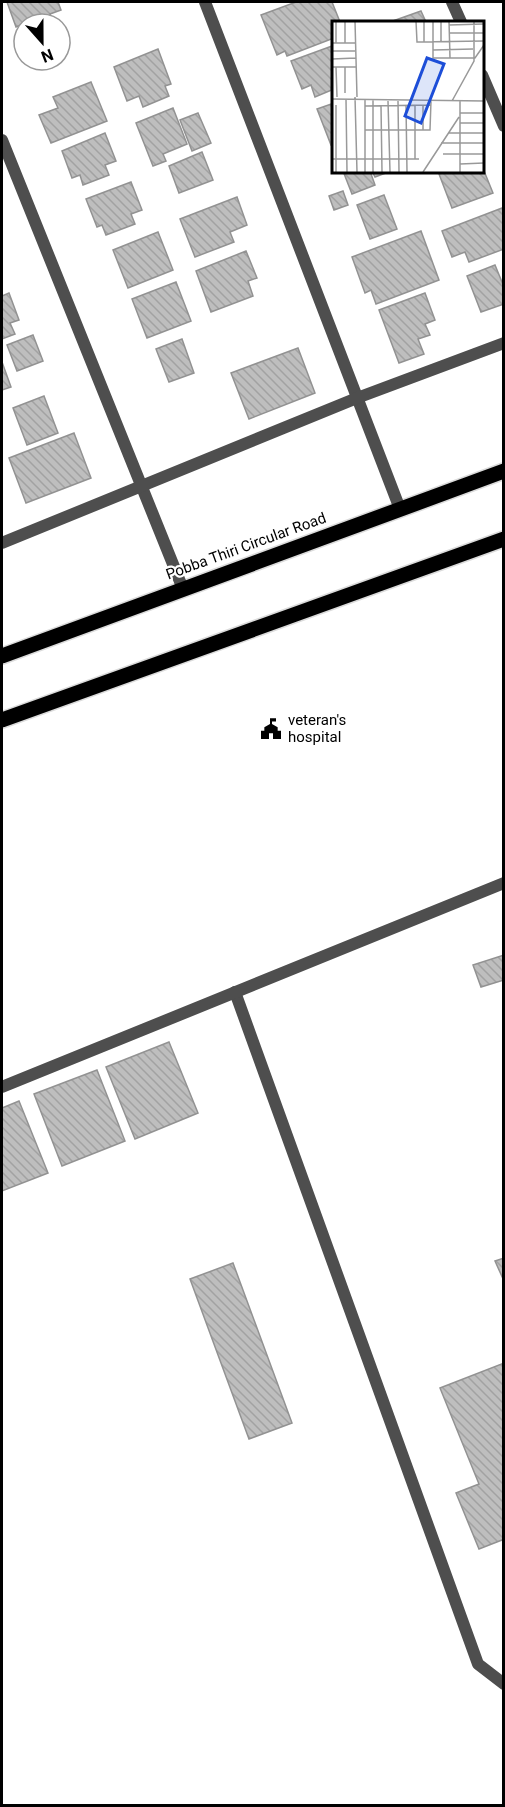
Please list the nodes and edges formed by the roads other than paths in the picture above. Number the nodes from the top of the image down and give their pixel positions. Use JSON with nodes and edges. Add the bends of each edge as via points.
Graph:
{"nodes":[{"id":1,"x":205,"y":2,"type":"edge"},
{"id":2,"x":452,"y":2,"type":"edge"},
{"id":3,"x":461,"y":21,"type":"edge"},
{"id":4,"x":484,"y":77,"type":"edge"},
{"id":5,"x":504,"y":126,"type":"edge"},
{"id":6,"x":2,"y":141,"type":"edge"},
{"id":7,"x":504,"y":343,"type":"edge"},
{"id":8,"x":357,"y":398,"type":"junction"},
{"id":9,"x":504,"y":471,"type":"edge"},
{"id":10,"x":142,"y":486,"type":"junction"},
{"id":11,"x":400,"y":509,"type":"junction"},
{"id":12,"x":504,"y":539,"type":"edge"},
{"id":13,"x":2,"y":543,"type":"edge"},
{"id":14,"x":183,"y":589,"type":"junction"},
{"id":15,"x":2,"y":656,"type":"edge"},
{"id":16,"x":2,"y":720,"type":"edge"},
{"id":17,"x":504,"y":883,"type":"edge"},
{"id":18,"x":235,"y":992,"type":"junction"},
{"id":19,"x":2,"y":1087,"type":"edge"},
{"id":20,"x":504,"y":1684,"type":"edge"}],
"edges":[{"from":1,"to":8,"type":"street"},
{"from":2,"to":3,"type":"street"},
{"from":4,"to":5,"type":"street"},
{"from":6,"to":10,"type":"street"},
{"from":7,"to":8,"type":"street"},
{"from":8,"to":10,"type":"street"},
{"from":8,"to":11,"type":"street"},
{"from":9,"to":11,"type":"main road","name":"Pobba Thiri Circular Road"},
{"from":10,"to":13,"type":"street"},
{"from":10,"to":14,"type":"street"},
{"from":11,"to":14,"type":"main road","name":"Pobba Thiri Circular Road"},
{"from":12,"to":16,"type":"main road"},
{"from":14,"to":15,"type":"main road","name":"Pobba Thiri Circular Road"},
{"from":17,"to":18,"type":"street"},
{"from":18,"to":19,"type":"street"},
{"from":18,"to":20,"type":"street","via":[[478,1664]]}]}
